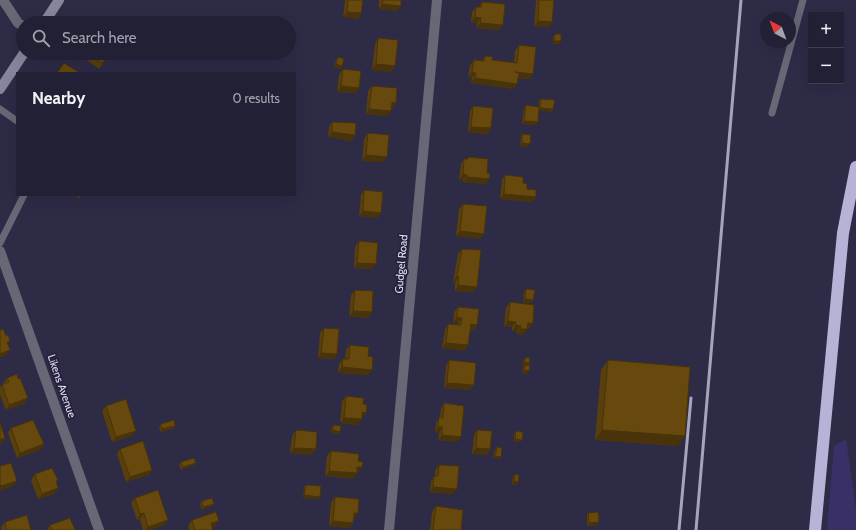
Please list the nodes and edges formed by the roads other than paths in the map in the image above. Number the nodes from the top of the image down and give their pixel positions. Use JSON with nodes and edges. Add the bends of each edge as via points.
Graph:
{"nodes":[{"id":1,"x":3,"y":0,"type":"edge"},
{"id":2,"x":59,"y":0,"type":"edge"},
{"id":3,"x":437,"y":0,"type":"edge"},
{"id":4,"x":803,"y":0,"type":"edge"},
{"id":5,"x":49,"y":16,"type":"edge"},
{"id":6,"x":16,"y":20,"type":"edge"},
{"id":7,"x":19,"y":60,"type":"edge"},
{"id":8,"x":0,"y":89,"type":"edge"},
{"id":9,"x":0,"y":109,"type":"edge"},
{"id":10,"x":772,"y":112,"type":"dead end"},
{"id":11,"x":16,"y":120,"type":"edge"},
{"id":12,"x":856,"y":167,"type":"edge"},
{"id":13,"x":24,"y":196,"type":"edge"},
{"id":14,"x":0,"y":244,"type":"edge"},
{"id":15,"x":0,"y":251,"type":"edge"},
{"id":16,"x":99,"y":530,"type":"edge"},
{"id":17,"x":389,"y":530,"type":"edge"},
{"id":18,"x":815,"y":530,"type":"edge"}],
"edges":[{"from":1,"to":6,"type":"street"},
{"from":2,"to":5,"type":"street"},
{"from":3,"to":17,"type":"street","name":"Gudgel Road"},
{"from":4,"to":10,"type":"lane"},
{"from":7,"to":8,"type":"street"},
{"from":9,"to":11,"type":"lane"},
{"from":12,"to":18,"type":"highway","via":[[843,233]]},
{"from":13,"to":14,"type":"lane"},
{"from":15,"to":16,"type":"street","name":"Likens Avenue"}]}
